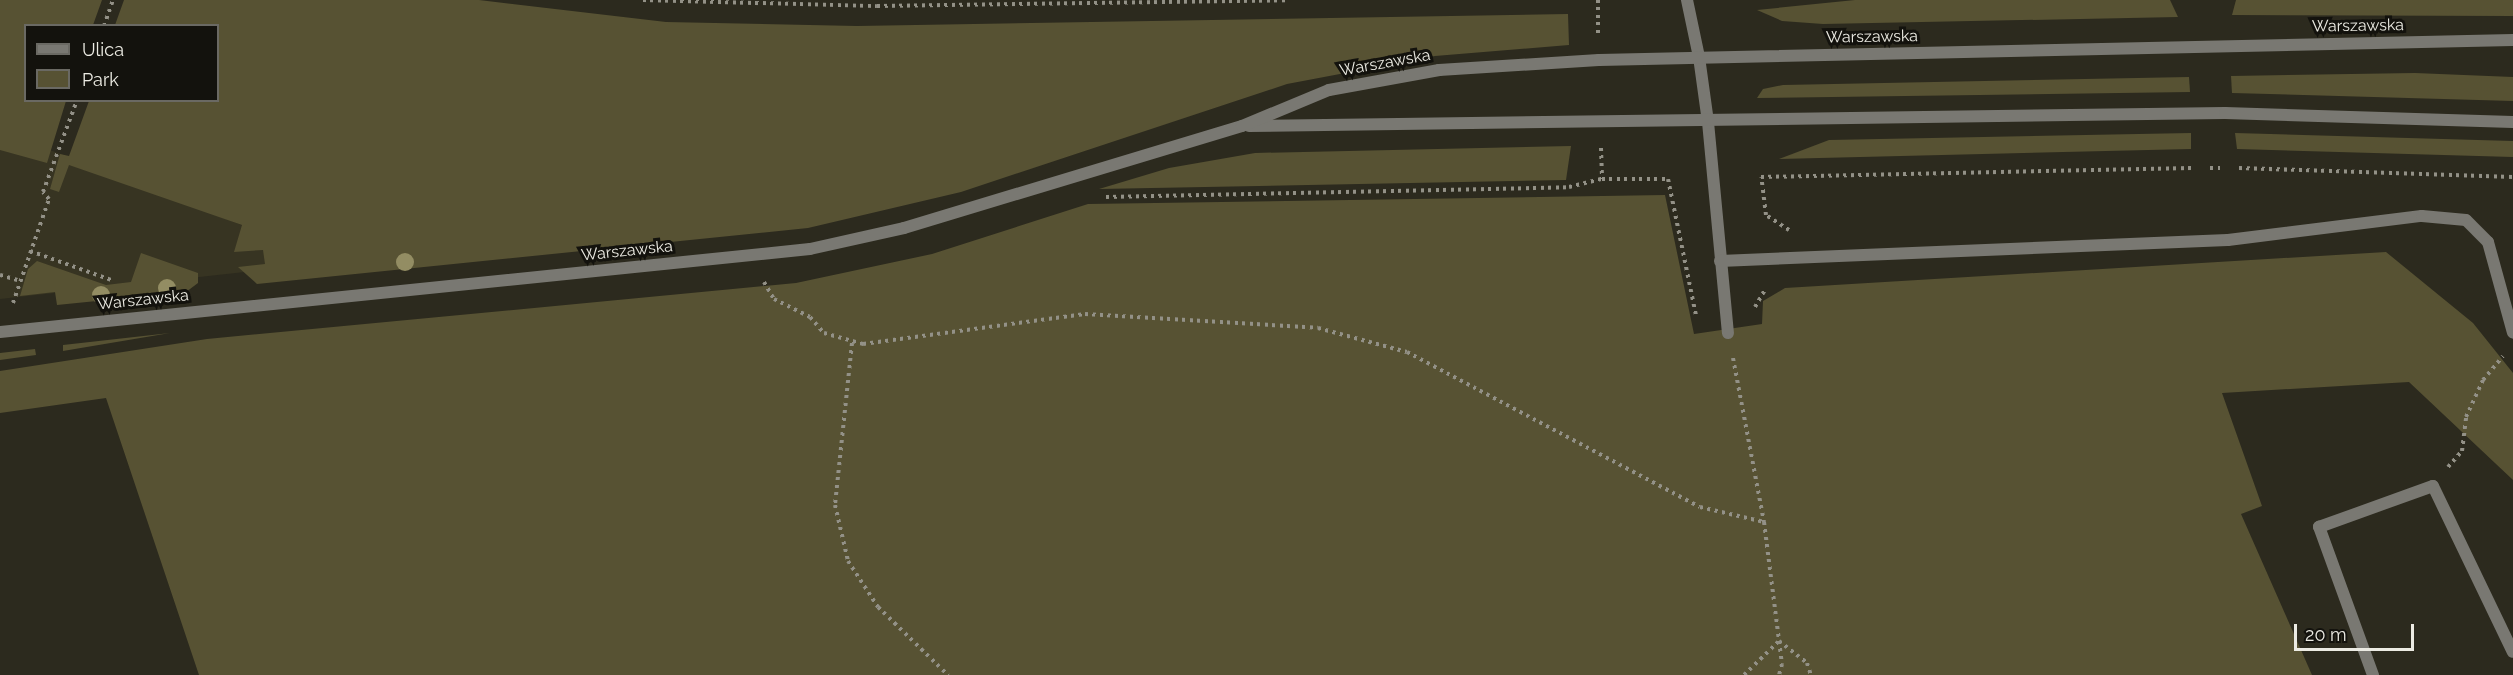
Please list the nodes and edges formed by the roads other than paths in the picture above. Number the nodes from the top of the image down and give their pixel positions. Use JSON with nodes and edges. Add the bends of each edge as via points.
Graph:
{"nodes":[{"id":1,"x":1687,"y":0,"type":"edge"},
{"id":2,"x":2513,"y":40,"type":"edge"},
{"id":3,"x":1699,"y":57,"type":"junction"},
{"id":4,"x":1708,"y":122,"type":"junction"},
{"id":5,"x":2513,"y":122,"type":"edge"},
{"id":6,"x":1242,"y":126,"type":"junction"},
{"id":7,"x":1720,"y":261,"type":"junction"},
{"id":8,"x":1727,"y":327,"type":"road end"},
{"id":9,"x":0,"y":332,"type":"edge"},
{"id":10,"x":2513,"y":333,"type":"edge"},
{"id":11,"x":2513,"y":652,"type":"edge"},
{"id":12,"x":2373,"y":675,"type":"edge"}],
"edges":[{"from":1,"to":3,"type":"street"},
{"from":2,"to":3,"type":"street","name":"Warszawska"},
{"from":3,"to":4,"type":"street"},
{"from":3,"to":6,"type":"street","name":"Warszawska","via":[[1439,70],[1329,90]]},
{"from":4,"to":5,"type":"street","name":"Warszawska","via":[[2225,112]]},
{"from":4,"to":6,"type":"street","name":"Warszawska"},
{"from":4,"to":7,"type":"street"},
{"from":6,"to":9,"type":"street","name":"Warszawska","via":[[904,228],[810,249]]},
{"from":7,"to":8,"type":"street"},
{"from":7,"to":10,"type":"street","via":[[2228,240],[2422,216],[2466,220],[2488,242]]},
{"from":11,"to":12,"type":"street","via":[[2433,486],[2319,527]]}]}
